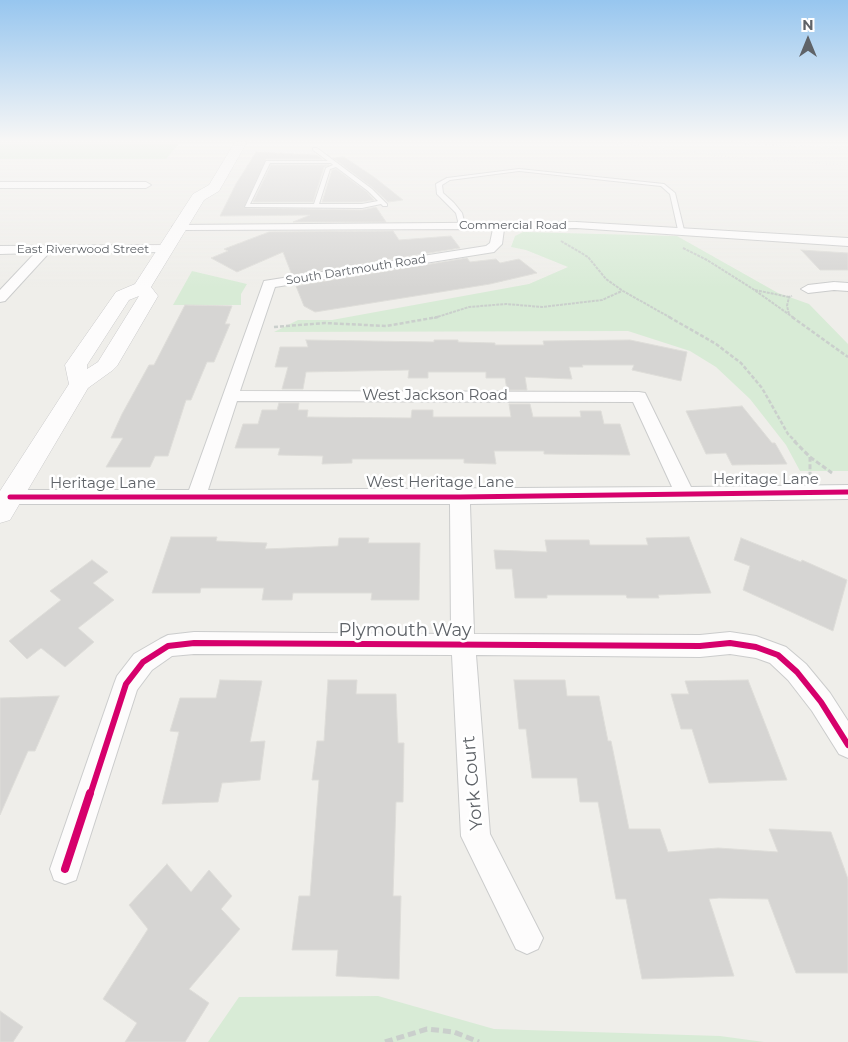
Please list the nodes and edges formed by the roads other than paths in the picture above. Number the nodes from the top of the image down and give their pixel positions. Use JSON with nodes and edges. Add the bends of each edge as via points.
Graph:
{"nodes":[{"id":1,"x":195,"y":191,"type":"edge"},
{"id":2,"x":209,"y":191,"type":"edge"},
{"id":3,"x":254,"y":191,"type":"edge"},
{"id":4,"x":321,"y":191,"type":"edge"},
{"id":5,"x":368,"y":191,"type":"edge"},
{"id":6,"x":440,"y":191,"type":"edge"},
{"id":7,"x":669,"y":191,"type":"edge"},
{"id":8,"x":198,"y":197,"type":"junction"},
{"id":9,"x":316,"y":206,"type":"junction"},
{"id":10,"x":462,"y":225,"type":"junction"},
{"id":11,"x":499,"y":225,"type":"junction"},
{"id":12,"x":178,"y":227,"type":"junction"},
{"id":13,"x":681,"y":230,"type":"junction"},
{"id":14,"x":848,"y":242,"type":"edge"},
{"id":15,"x":166,"y":249,"type":"junction"},
{"id":16,"x":0,"y":250,"type":"edge"},
{"id":17,"x":45,"y":250,"type":"junction"},
{"id":18,"x":848,"y":287,"type":"edge"},
{"id":19,"x":808,"y":289,"type":"dead end"},
{"id":20,"x":0,"y":298,"type":"edge"},
{"id":21,"x":232,"y":396,"type":"junction"},
{"id":22,"x":844,"y":485,"type":"edge"},
{"id":23,"x":684,"y":493,"type":"junction"},
{"id":24,"x":196,"y":496,"type":"junction"},
{"id":25,"x":460,"y":496,"type":"junction"},
{"id":26,"x":5,"y":505,"type":"edge"},
{"id":27,"x":463,"y":645,"type":"junction"},
{"id":28,"x":848,"y":745,"type":"edge"},
{"id":29,"x":65,"y":869,"type":"dead end"},
{"id":30,"x":527,"y":938,"type":"dead end"}],
"edges":[{"from":1,"to":8,"type":"main road"},
{"from":2,"to":8,"type":"main road"},
{"from":3,"to":9,"type":"lane","via":[[247,206]]},
{"from":4,"to":9,"type":"lane"},
{"from":5,"to":9,"type":"lane","via":[[384,204]]},
{"from":6,"to":10,"type":"lane","via":[[459,213]]},
{"from":7,"to":13,"type":"lane"},
{"from":8,"to":12,"type":"main road"},
{"from":10,"to":11,"type":"street","name":"Commercial Road"},
{"from":10,"to":12,"type":"street","name":"Commercial Road"},
{"from":11,"to":13,"type":"street","name":"Commercial Road"},
{"from":11,"to":21,"type":"street","name":"South Dartmouth Road","via":[[496,244],[490,249],[269,284]]},
{"from":12,"to":15,"type":"main road"},
{"from":13,"to":14,"type":"street","name":"Commercial Road"},
{"from":15,"to":17,"type":"street","name":"East Riverwood Street"},
{"from":15,"to":26,"type":"main road","via":[[142,288],[148,296],[106,366],[80,384]]},
{"from":16,"to":17,"type":"street","name":"East Riverwood Street"},
{"from":17,"to":20,"type":"street"},
{"from":18,"to":19,"type":"street"},
{"from":21,"to":23,"type":"street","name":"West Jackson Road","via":[[638,397]]},
{"from":21,"to":24,"type":"street","name":"South Dartmouth Road"},
{"from":22,"to":23,"type":"street","name":"Heritage Lane"},
{"from":23,"to":25,"type":"street","name":"West Heritage Lane"},
{"from":24,"to":25,"type":"street","name":"West Heritage Lane"},
{"from":24,"to":26,"type":"street","name":"Heritage Lane"},
{"from":25,"to":27,"type":"street","name":"York Court"},
{"from":27,"to":28,"type":"street","name":"Plymouth Way","via":[[700,646],[730,643],[756,647],[778,655],[797,672]]},
{"from":27,"to":29,"type":"street","name":"Plymouth Way","via":[[194,643],[168,646],[143,662],[126,684]]},
{"from":27,"to":30,"type":"street","name":"York Court","via":[[476,836]]}]}
